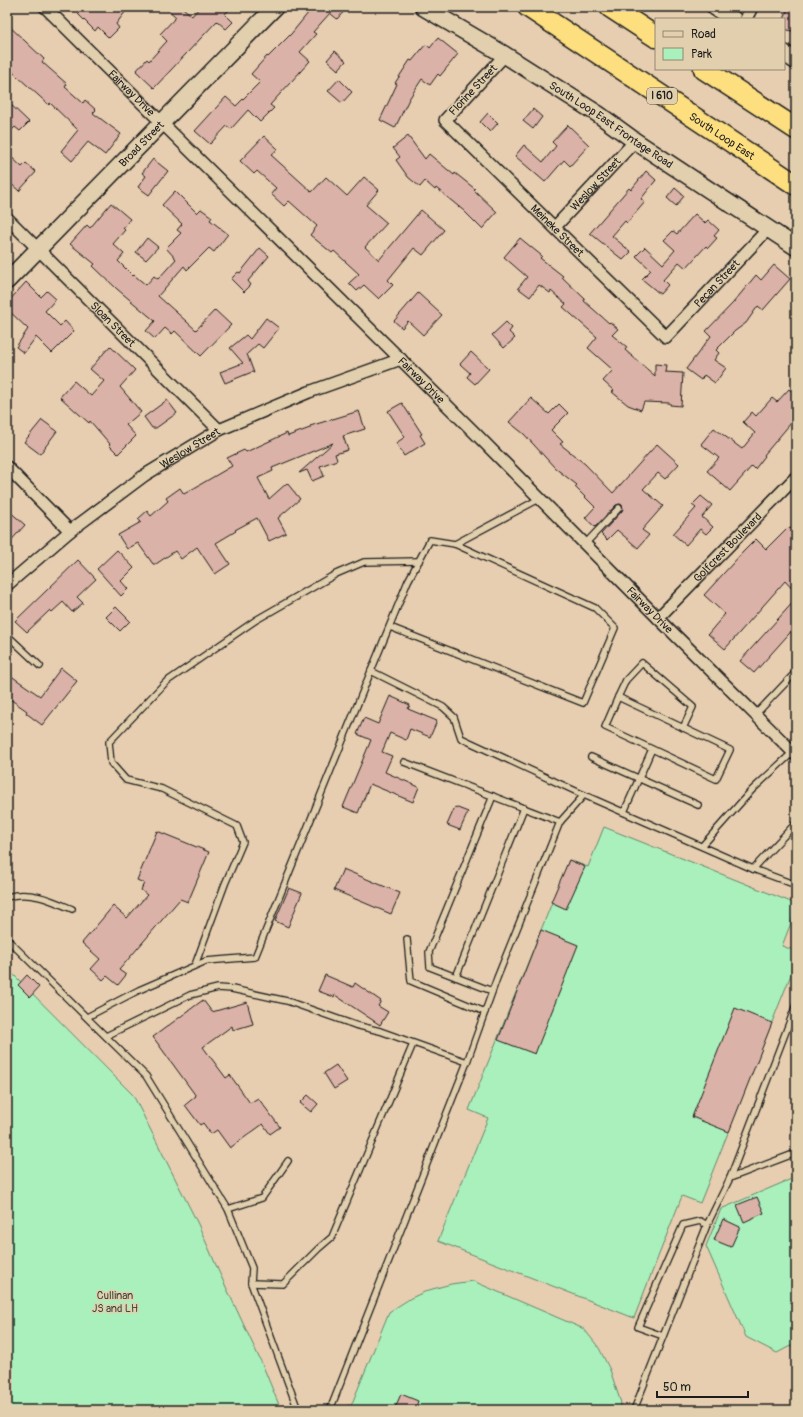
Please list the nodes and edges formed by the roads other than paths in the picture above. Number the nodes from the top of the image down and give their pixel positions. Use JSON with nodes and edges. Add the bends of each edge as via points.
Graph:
{"nodes":[{"id":1,"x":275,"y":7,"type":"edge"},
{"id":2,"x":423,"y":7,"type":"edge"},
{"id":3,"x":528,"y":7,"type":"edge"},
{"id":4,"x":610,"y":7,"type":"edge"},
{"id":5,"x":715,"y":7,"type":"edge"},
{"id":6,"x":752,"y":7,"type":"edge"},
{"id":7,"x":48,"y":8,"type":"edge"},
{"id":8,"x":732,"y":18,"type":"edge"},
{"id":9,"x":746,"y":18,"type":"edge"},
{"id":10,"x":655,"y":36,"type":"edge"},
{"id":11,"x":785,"y":54,"type":"edge"},
{"id":12,"x":505,"y":55,"type":"junction"},
{"id":13,"x":796,"y":61,"type":"edge"},
{"id":14,"x":706,"y":70,"type":"edge"},
{"id":15,"x":162,"y":124,"type":"junction"},
{"id":16,"x":450,"y":124,"type":"joint"},
{"id":17,"x":796,"y":129,"type":"edge"},
{"id":18,"x":635,"y":141,"type":"junction"},
{"id":19,"x":796,"y":185,"type":"edge"},
{"id":20,"x":7,"y":218,"type":"edge"},
{"id":21,"x":555,"y":227,"type":"junction"},
{"id":22,"x":768,"y":229,"type":"junction"},
{"id":23,"x":796,"y":247,"type":"edge"},
{"id":24,"x":39,"y":249,"type":"junction"},
{"id":25,"x":7,"y":281,"type":"edge"},
{"id":26,"x":666,"y":337,"type":"joint"},
{"id":27,"x":401,"y":359,"type":"junction"},
{"id":28,"x":219,"y":430,"type":"junction"},
{"id":29,"x":7,"y":467,"type":"edge"},
{"id":30,"x":796,"y":477,"type":"edge"},
{"id":31,"x":539,"y":498,"type":"junction"},
{"id":32,"x":619,"y":508,"type":"dead end"},
{"id":33,"x":70,"y":531,"type":"junction"},
{"id":34,"x":455,"y":544,"type":"junction"},
{"id":35,"x":585,"y":544,"type":"junction"},
{"id":36,"x":419,"y":561,"type":"junction"},
{"id":37,"x":7,"y":585,"type":"edge"},
{"id":38,"x":658,"y":618,"type":"junction"},
{"id":39,"x":390,"y":627,"type":"junction"},
{"id":40,"x":7,"y":635,"type":"edge"},
{"id":41,"x":40,"y":666,"type":"dead end"},
{"id":42,"x":372,"y":671,"type":"junction"},
{"id":43,"x":796,"y":672,"type":"edge"},
{"id":44,"x":618,"y":697,"type":"junction"},
{"id":45,"x":755,"y":714,"type":"junction"},
{"id":46,"x":683,"y":728,"type":"junction"},
{"id":47,"x":652,"y":749,"type":"junction"},
{"id":48,"x":795,"y":754,"type":"edge"},
{"id":49,"x":590,"y":757,"type":"dead end"},
{"id":50,"x":404,"y":762,"type":"dead end"},
{"id":51,"x":639,"y":778,"type":"junction"},
{"id":52,"x":584,"y":795,"type":"junction"},
{"id":53,"x":493,"y":796,"type":"junction"},
{"id":54,"x":698,"y":805,"type":"dead end"},
{"id":55,"x":524,"y":808,"type":"junction"},
{"id":56,"x":624,"y":812,"type":"junction"},
{"id":57,"x":560,"y":822,"type":"junction"},
{"id":58,"x":796,"y":823,"type":"edge"},
{"id":59,"x":702,"y":846,"type":"junction"},
{"id":60,"x":753,"y":869,"type":"junction"},
{"id":61,"x":796,"y":885,"type":"edge"},
{"id":62,"x":7,"y":897,"type":"edge"},
{"id":63,"x":72,"y":909,"type":"dead end"},
{"id":64,"x":7,"y":939,"type":"edge"},
{"id":65,"x":407,"y":939,"type":"dead end"},
{"id":66,"x":195,"y":965,"type":"junction"},
{"id":67,"x":456,"y":977,"type":"junction"},
{"id":68,"x":492,"y":991,"type":"junction"},
{"id":69,"x":796,"y":1005,"type":"edge"},
{"id":70,"x":485,"y":1012,"type":"junction"},
{"id":71,"x":87,"y":1017,"type":"junction"},
{"id":72,"x":106,"y":1036,"type":"junction"},
{"id":73,"x":413,"y":1044,"type":"junction"},
{"id":74,"x":467,"y":1062,"type":"junction"},
{"id":75,"x":796,"y":1153,"type":"edge"},
{"id":76,"x":288,"y":1161,"type":"dead end"},
{"id":77,"x":730,"y":1178,"type":"junction"},
{"id":78,"x":228,"y":1209,"type":"junction"},
{"id":79,"x":707,"y":1225,"type":"junction"},
{"id":80,"x":250,"y":1283,"type":"junction"},
{"id":81,"x":663,"y":1336,"type":"junction"},
{"id":82,"x":298,"y":1410,"type":"edge"},
{"id":83,"x":330,"y":1410,"type":"edge"},
{"id":84,"x":634,"y":1410,"type":"edge"}],
"edges":[{"from":1,"to":15,"type":"main road","name":"Broad Street"},
{"from":2,"to":12,"type":"main road","name":"South Loop East Frontage Road"},
{"from":3,"to":19,"type":"highway","name":"South Loop East","number":"I 610"},
{"from":4,"to":10,"type":"highway"},
{"from":5,"to":8,"type":"main road"},
{"from":6,"to":9,"type":"street"},
{"from":7,"to":15,"type":"street","name":"Fairway Drive"},
{"from":11,"to":13,"type":"main road"},
{"from":12,"to":16,"type":"street","name":"Florine Street","via":[[445,120]]},
{"from":12,"to":18,"type":"main road","name":"South Loop East Frontage Road","via":[[598,114]]},
{"from":14,"to":17,"type":"highway"},
{"from":15,"to":24,"type":"main road","name":"Broad Street"},
{"from":15,"to":27,"type":"street","name":"Fairway Drive"},
{"from":16,"to":21,"type":"street","name":"Meineke Street"},
{"from":18,"to":21,"type":"street","name":"Weslow Street"},
{"from":18,"to":22,"type":"main road","name":"South Loop East Frontage Road"},
{"from":20,"to":24,"type":"street","name":"Sloan Street"},
{"from":21,"to":26,"type":"street","name":"Meineke Street"},
{"from":22,"to":23,"type":"main road","name":"South Loop East Frontage Road"},
{"from":22,"to":26,"type":"street","name":"Pecan Street"},
{"from":24,"to":25,"type":"main road","name":"Broad Street"},
{"from":24,"to":28,"type":"street","name":"Sloan Street"},
{"from":27,"to":28,"type":"street","name":"Weslow Street","via":[[309,392]]},
{"from":27,"to":31,"type":"street","name":"Fairway Drive"},
{"from":28,"to":33,"type":"street","name":"Weslow Street","via":[[145,475]]},
{"from":29,"to":33,"type":"street"},
{"from":30,"to":38,"type":"street","name":"Golfcrest Boulevard"},
{"from":31,"to":34,"type":"lane"},
{"from":31,"to":35,"type":"street","name":"Fairway Drive"},
{"from":32,"to":35,"type":"lane"},
{"from":33,"to":37,"type":"street","name":"Weslow Street"},
{"from":34,"to":36,"type":"lane","via":[[430,540]]},
{"from":34,"to":39,"type":"lane","via":[[595,608],[614,628],[583,703]]},
{"from":35,"to":38,"type":"street","name":"Fairway Drive"},
{"from":36,"to":39,"type":"lane"},
{"from":36,"to":66,"type":"lane","via":[[364,562],[336,574],[256,620],[166,682],[109,742],[111,763],[126,780],[162,789],[238,826],[243,842]]},
{"from":38,"to":45,"type":"street","name":"Fairway Drive"},
{"from":39,"to":42,"type":"lane"},
{"from":40,"to":41,"type":"lane"},
{"from":42,"to":52,"type":"lane","via":[[443,707],[454,717],[461,738]]},
{"from":42,"to":66,"type":"lane","via":[[255,956],[206,961]]},
{"from":43,"to":45,"type":"lane"},
{"from":44,"to":46,"type":"lane"},
{"from":44,"to":46,"type":"lane","via":[[626,680],[642,663],[693,707]]},
{"from":44,"to":47,"type":"lane","via":[[605,726]]},
{"from":45,"to":48,"type":"street","name":"Fairway Drive"},
{"from":46,"to":47,"type":"lane","via":[[730,750],[716,779]]},
{"from":47,"to":51,"type":"lane"},
{"from":48,"to":59,"type":"lane","via":[[752,790]]},
{"from":49,"to":51,"type":"lane"},
{"from":50,"to":53,"type":"lane"},
{"from":51,"to":54,"type":"lane"},
{"from":51,"to":56,"type":"lane"},
{"from":52,"to":56,"type":"lane"},
{"from":52,"to":57,"type":"lane"},
{"from":53,"to":55,"type":"lane"},
{"from":53,"to":67,"type":"lane","via":[[429,952],[430,966]]},
{"from":55,"to":57,"type":"lane"},
{"from":55,"to":67,"type":"lane"},
{"from":56,"to":59,"type":"lane"},
{"from":57,"to":68,"type":"lane"},
{"from":58,"to":60,"type":"lane"},
{"from":59,"to":60,"type":"lane"},
{"from":60,"to":61,"type":"lane"},
{"from":62,"to":63,"type":"lane","via":[[21,894],[44,897]]},
{"from":64,"to":71,"type":"lane"},
{"from":65,"to":70,"type":"lane","via":[[411,981]]},
{"from":66,"to":71,"type":"lane"},
{"from":67,"to":68,"type":"lane"},
{"from":68,"to":70,"type":"lane"},
{"from":69,"to":77,"type":"lane"},
{"from":70,"to":74,"type":"lane"},
{"from":71,"to":72,"type":"lane"},
{"from":72,"to":73,"type":"lane","via":[[190,995],[218,988],[287,1001]]},
{"from":72,"to":78,"type":"lane","via":[[146,1076]]},
{"from":73,"to":74,"type":"lane"},
{"from":73,"to":80,"type":"lane","via":[[332,1237],[283,1284]]},
{"from":74,"to":83,"type":"lane"},
{"from":75,"to":77,"type":"lane"},
{"from":76,"to":78,"type":"lane","via":[[262,1198]]},
{"from":77,"to":79,"type":"lane"},
{"from":78,"to":80,"type":"lane","via":[[252,1268]]},
{"from":79,"to":81,"type":"lane"},
{"from":79,"to":81,"type":"lane","via":[[700,1221],[683,1225],[638,1327]]},
{"from":80,"to":82,"type":"lane"},
{"from":81,"to":84,"type":"lane"}]}
